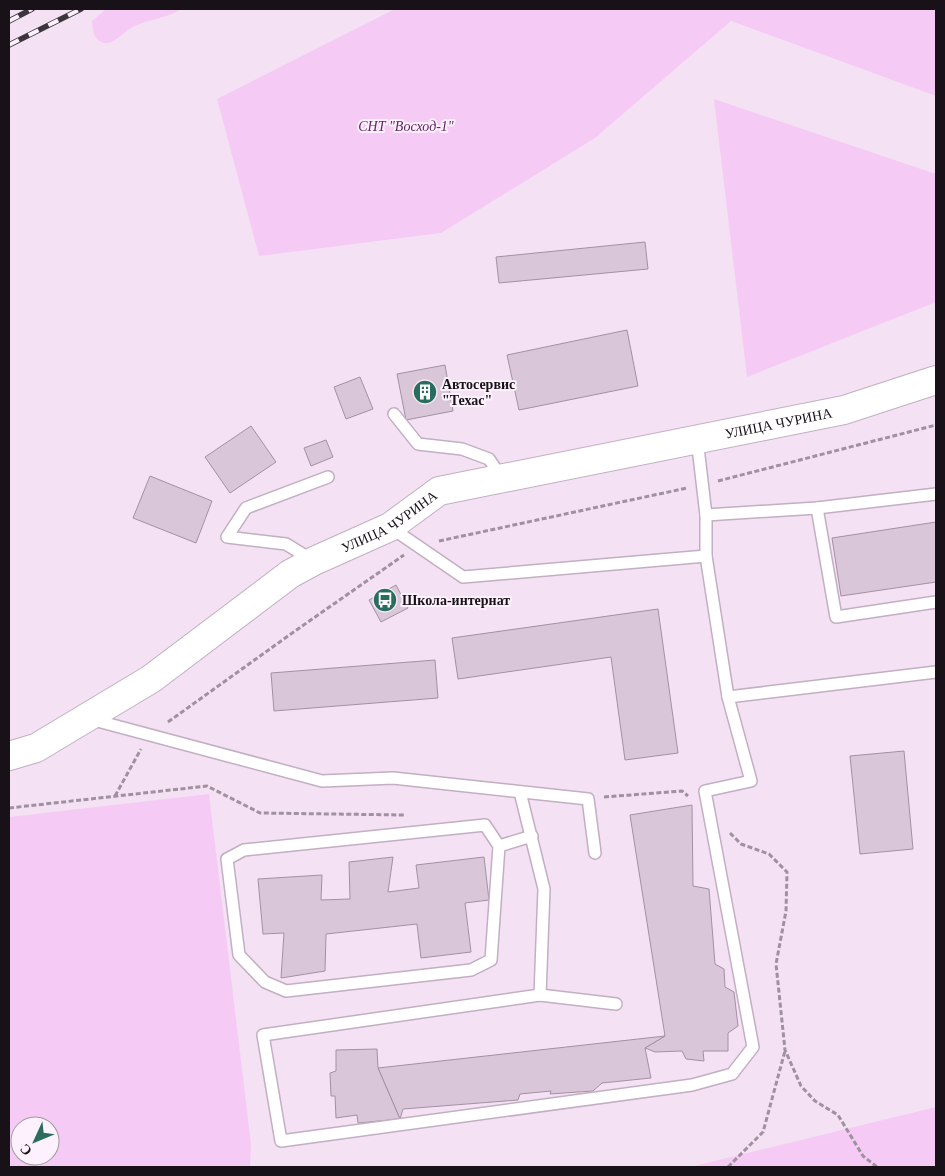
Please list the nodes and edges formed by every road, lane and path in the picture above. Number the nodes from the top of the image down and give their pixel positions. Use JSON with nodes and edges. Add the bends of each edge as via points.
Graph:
{"nodes":[{"id":1,"x":936,"y":380,"type":"edge"},
{"id":2,"x":394,"y":414,"type":"dead end"},
{"id":3,"x":697,"y":439,"type":"junction"},
{"id":4,"x":328,"y":477,"type":"dead end"},
{"id":5,"x":502,"y":478,"type":"junction"},
{"id":6,"x":936,"y":494,"type":"edge"},
{"id":7,"x":817,"y":508,"type":"junction"},
{"id":8,"x":706,"y":515,"type":"junction"},
{"id":9,"x":390,"y":527,"type":"junction"},
{"id":10,"x":706,"y":556,"type":"junction"},
{"id":11,"x":314,"y":561,"type":"junction"},
{"id":12,"x":936,"y":602,"type":"edge"},
{"id":13,"x":936,"y":672,"type":"edge"},
{"id":14,"x":728,"y":697,"type":"junction"},
{"id":15,"x":86,"y":718,"type":"junction"},
{"id":16,"x":9,"y":756,"type":"edge"},
{"id":17,"x":520,"y":792,"type":"junction"},
{"id":18,"x":588,"y":799,"type":"junction"},
{"id":19,"x":9,"y":808,"type":"edge"},
{"id":20,"x":709,"y":812,"type":"junction"},
{"id":21,"x":408,"y":815,"type":"dead end"},
{"id":22,"x":532,"y":836,"type":"junction"},
{"id":23,"x":499,"y":846,"type":"junction"},
{"id":24,"x":595,"y":854,"type":"dead end"},
{"id":25,"x":540,"y":995,"type":"junction"},
{"id":26,"x":616,"y":1004,"type":"dead end"},
{"id":27,"x":785,"y":1050,"type":"junction"},
{"id":28,"x":728,"y":1167,"type":"edge"},
{"id":29,"x":877,"y":1167,"type":"edge"}],
"edges":[{"from":1,"to":3,"type":"street","name":"УЛИЦА ЧУРИНА","via":[[844,410]]},
{"from":2,"to":5,"type":"lane","via":[[418,444],[462,448],[489,459]]},
{"from":3,"to":5,"type":"street","name":"УЛИЦА ЧУРИНА"},
{"from":3,"to":8,"type":"lane"},
{"from":4,"to":11,"type":"lane","via":[[246,508],[227,537],[286,544]]},
{"from":5,"to":9,"type":"street","name":"УЛИЦА ЧУРИНА","via":[[439,491]]},
{"from":6,"to":7,"type":"lane"},
{"from":7,"to":8,"type":"lane"},
{"from":7,"to":12,"type":"lane","via":[[836,617]]},
{"from":8,"to":10,"type":"lane"},
{"from":9,"to":10,"type":"lane","via":[[463,578]]},
{"from":9,"to":11,"type":"street","name":"УЛИЦА ЧУРИНА"},
{"from":10,"to":14,"type":"lane"},
{"from":11,"to":15,"type":"street","name":"УЛИЦА ЧУРИНА","via":[[290,574],[151,679]]},
{"from":13,"to":14,"type":"lane"},
{"from":14,"to":20,"type":"lane","via":[[751,781],[705,791]]},
{"from":15,"to":16,"type":"street","name":"УЛИЦА ЧУРИНА","via":[[36,748]]},
{"from":15,"to":17,"type":"lane","via":[[322,781],[393,778]]},
{"from":17,"to":18,"type":"lane"},
{"from":17,"to":22,"type":"lane"},
{"from":18,"to":20,"type":"path","via":[[682,791]]},
{"from":18,"to":24,"type":"lane"},
{"from":19,"to":21,"type":"path","via":[[206,786],[260,814]]},
{"from":20,"to":25,"type":"lane","via":[[753,1047],[732,1074],[692,1085],[281,1141],[263,1036]]},
{"from":20,"to":27,"type":"path","via":[[740,844],[769,854],[787,872],[786,911],[776,964]]},
{"from":22,"to":23,"type":"lane"},
{"from":22,"to":25,"type":"lane","via":[[544,889]]},
{"from":23,"to":23,"type":"lane","via":[[485,825],[244,850],[227,859],[239,955],[265,982],[286,991],[471,970],[491,960]]},
{"from":25,"to":26,"type":"lane"},
{"from":27,"to":28,"type":"path","via":[[763,1132]]},
{"from":27,"to":29,"type":"path","via":[[801,1086],[815,1101],[838,1115],[864,1156]]}]}
